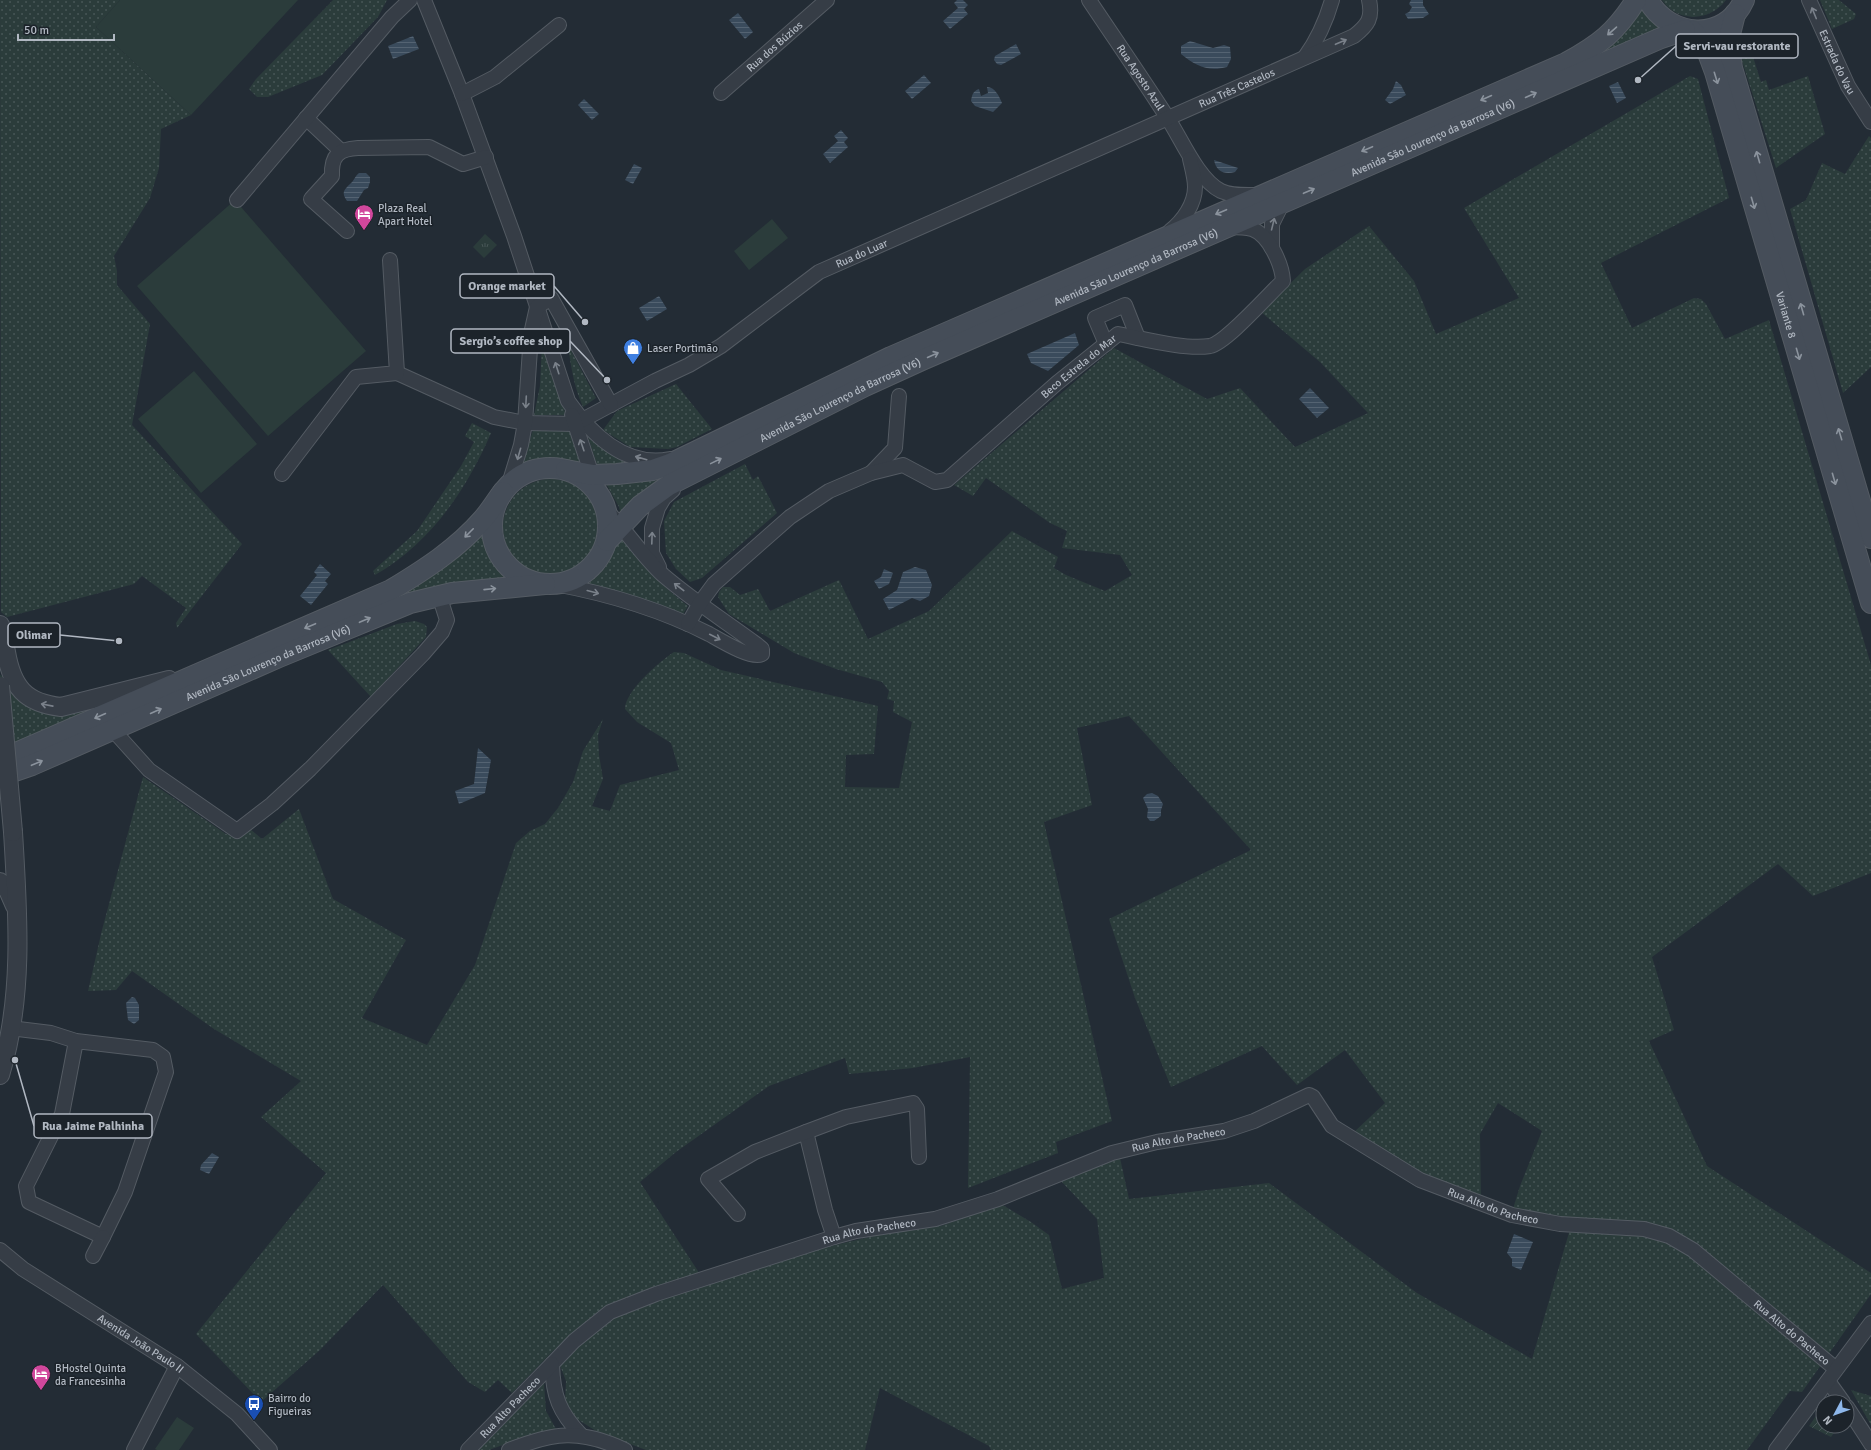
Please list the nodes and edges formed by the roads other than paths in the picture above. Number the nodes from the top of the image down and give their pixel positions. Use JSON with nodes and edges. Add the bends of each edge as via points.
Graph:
{"nodes":[{"id":1,"x":410,"y":0,"type":"edge"},
{"id":2,"x":424,"y":0,"type":"edge"},
{"id":3,"x":827,"y":0,"type":"edge"},
{"id":4,"x":1089,"y":0,"type":"edge"},
{"id":5,"x":1332,"y":0,"type":"edge"},
{"id":6,"x":1369,"y":0,"type":"edge"},
{"id":7,"x":1636,"y":0,"type":"edge"},
{"id":8,"x":1648,"y":0,"type":"edge"},
{"id":9,"x":1809,"y":0,"type":"edge"},
{"id":10,"x":1739,"y":7,"type":"edge"},
{"id":11,"x":559,"y":24,"type":"dead end"},
{"id":12,"x":1689,"y":30,"type":"junction"},
{"id":13,"x":1305,"y":57,"type":"junction"},
{"id":14,"x":721,"y":93,"type":"dead end"},
{"id":15,"x":462,"y":94,"type":"junction"},
{"id":16,"x":306,"y":118,"type":"junction"},
{"id":17,"x":1168,"y":118,"type":"junction"},
{"id":18,"x":1871,"y":122,"type":"edge"},
{"id":19,"x":342,"y":151,"type":"junction"},
{"id":20,"x":1190,"y":157,"type":"junction"},
{"id":21,"x":486,"y":158,"type":"junction"},
{"id":22,"x":1261,"y":195,"type":"junction"},
{"id":23,"x":237,"y":200,"type":"dead end"},
{"id":24,"x":1283,"y":202,"type":"junction"},
{"id":25,"x":1225,"y":227,"type":"junction"},
{"id":26,"x":347,"y":231,"type":"dead end"},
{"id":27,"x":1162,"y":238,"type":"junction"},
{"id":28,"x":1272,"y":248,"type":"junction"},
{"id":29,"x":390,"y":260,"type":"dead end"},
{"id":30,"x":536,"y":307,"type":"junction"},
{"id":31,"x":1138,"y":338,"type":"junction"},
{"id":32,"x":1106,"y":344,"type":"junction"},
{"id":33,"x":397,"y":373,"type":"junction"},
{"id":34,"x":899,"y":396,"type":"dead end"},
{"id":35,"x":611,"y":404,"type":"junction"},
{"id":36,"x":578,"y":422,"type":"junction"},
{"id":37,"x":525,"y":423,"type":"junction"},
{"id":38,"x":895,"y":448,"type":"junction"},
{"id":39,"x":693,"y":463,"type":"junction"},
{"id":40,"x":903,"y":465,"type":"junction"},
{"id":41,"x":871,"y":473,"type":"junction"},
{"id":42,"x":282,"y":474,"type":"dead end"},
{"id":43,"x":595,"y":484,"type":"junction"},
{"id":44,"x":506,"y":488,"type":"junction"},
{"id":45,"x":1863,"y":489,"type":"edge"},
{"id":46,"x":607,"y":511,"type":"junction"},
{"id":47,"x":1871,"y":513,"type":"edge"},
{"id":48,"x":621,"y":525,"type":"junction"},
{"id":49,"x":1871,"y":536,"type":"edge"},
{"id":50,"x":606,"y":541,"type":"junction"},
{"id":51,"x":663,"y":574,"type":"junction"},
{"id":52,"x":550,"y":584,"type":"junction"},
{"id":53,"x":439,"y":595,"type":"junction"},
{"id":54,"x":700,"y":603,"type":"junction"},
{"id":55,"x":1871,"y":603,"type":"edge"},
{"id":56,"x":688,"y":624,"type":"junction"},
{"id":57,"x":0,"y":625,"type":"edge"},
{"id":58,"x":207,"y":670,"type":"junction"},
{"id":59,"x":0,"y":686,"type":"edge"},
{"id":60,"x":113,"y":730,"type":"junction"},
{"id":61,"x":0,"y":760,"type":"edge"},
{"id":62,"x":0,"y":776,"type":"edge"},
{"id":63,"x":13,"y":832,"type":"junction"},
{"id":64,"x":0,"y":856,"type":"edge"},
{"id":65,"x":0,"y":882,"type":"edge"},
{"id":66,"x":18,"y":924,"type":"junction"},
{"id":67,"x":10,"y":1028,"type":"junction"},
{"id":68,"x":76,"y":1041,"type":"junction"},
{"id":69,"x":0,"y":1075,"type":"edge"},
{"id":70,"x":806,"y":1132,"type":"junction"},
{"id":71,"x":919,"y":1157,"type":"dead end"},
{"id":72,"x":738,"y":1214,"type":"dead end"},
{"id":73,"x":103,"y":1237,"type":"junction"},
{"id":74,"x":834,"y":1237,"type":"junction"},
{"id":75,"x":0,"y":1250,"type":"edge"},
{"id":76,"x":93,"y":1256,"type":"dead end"},
{"id":77,"x":1871,"y":1323,"type":"edge"},
{"id":78,"x":552,"y":1364,"type":"junction"},
{"id":79,"x":177,"y":1366,"type":"junction"},
{"id":80,"x":1832,"y":1375,"type":"junction"},
{"id":81,"x":1840,"y":1394,"type":"edge"},
{"id":82,"x":1855,"y":1420,"type":"edge"},
{"id":83,"x":581,"y":1435,"type":"junction"},
{"id":84,"x":1871,"y":1444,"type":"edge"},
{"id":85,"x":134,"y":1450,"type":"edge"},
{"id":86,"x":270,"y":1450,"type":"edge"},
{"id":87,"x":468,"y":1450,"type":"edge"},
{"id":88,"x":509,"y":1450,"type":"edge"},
{"id":89,"x":625,"y":1450,"type":"edge"},
{"id":90,"x":1776,"y":1450,"type":"edge"}],
"edges":[{"from":1,"to":16,"type":"street","via":[[392,17]]},
{"from":2,"to":15,"type":"street"},
{"from":3,"to":14,"type":"street","name":"Rua dos Búzios"},
{"from":4,"to":17,"type":"street","name":"Rua Agosto Azul"},
{"from":5,"to":13,"type":"street","via":[[1317,40]]},
{"from":13,"to":6,"type":"street","name":"Rua Três Castelos","one_way":true,"via":[[1354,36],[1366,26],[1372,10]]},
{"from":7,"to":22,"type":"main road","name":"Avenida São Lourenço da Barrosa (V6)","one_way":true,"via":[[1620,25],[1590,49],[1566,62]]},
{"from":8,"to":12,"type":"main road","via":[[1662,19],[1673,26]]},
{"from":18,"to":9,"type":"street","name":"Estrada do Vau","one_way":true,"via":[[1848,86]]},
{"from":10,"to":12,"type":"main road","name":"Avenida São Lourenço da Barrosa (V6)","via":[[1725,22],[1712,28]]},
{"from":45,"to":10,"type":"main road","name":"Variante 8","one_way":true,"via":[[1732,68],[1728,42]]},
{"from":11,"to":15,"type":"street","via":[[495,77]]},
{"from":24,"to":12,"type":"main road","name":"Avenida São Lourenço da Barrosa (V6)","one_way":true,"via":[[1661,38]]},
{"from":12,"to":55,"type":"main road","name":"Variante 8","one_way":true,"via":[[1708,53],[1715,72]]},
{"from":13,"to":17,"type":"street","name":"Rua Três Castelos"},
{"from":15,"to":21,"type":"street"},
{"from":16,"to":19,"type":"street"},
{"from":16,"to":23,"type":"street"},
{"from":17,"to":20,"type":"street","name":"Rua Agosto Azul"},
{"from":17,"to":35,"type":"street","name":"Rua do Luar","via":[[819,272],[721,346]]},
{"from":19,"to":21,"type":"street","via":[[358,148],[429,147],[463,164]]},
{"from":19,"to":26,"type":"street","via":[[334,159],[331,167],[332,176],[311,199]]},
{"from":20,"to":22,"type":"street","name":"Rua Agosto Azul","via":[[1210,183],[1220,191],[1232,195]]},
{"from":20,"to":27,"type":"street","name":"Rua Agosto Azul","via":[[1195,188],[1192,201],[1180,224]]},
{"from":21,"to":30,"type":"street","via":[[519,250]]},
{"from":22,"to":27,"type":"main road","name":"Avenida São Lourenço da Barrosa (V6)","one_way":true},
{"from":24,"to":25,"type":"main road","name":"Avenida São Lourenço da Barrosa (V6)"},
{"from":28,"to":24,"type":"street","one_way":true,"via":[[1272,224]]},
{"from":25,"to":28,"type":"street","via":[[1253,229]]},
{"from":39,"to":25,"type":"main road","name":"Avenida São Lourenço da Barrosa (V6)","one_way":true},
{"from":27,"to":39,"type":"main road","name":"Avenida São Lourenço da Barrosa (V6)","via":[[891,357]]},
{"from":28,"to":31,"type":"street","name":"Beco Estrela do Mar","via":[[1282,270],[1283,281],[1230,333],[1211,346],[1189,346]]},
{"from":29,"to":33,"type":"street"},
{"from":30,"to":35,"type":"street","via":[[551,298]]},
{"from":36,"to":30,"type":"street","one_way":true,"via":[[568,401]]},
{"from":30,"to":37,"type":"street","one_way":true,"via":[[531,334]]},
{"from":31,"to":32,"type":"street","name":"Beco Estrela do Mar","via":[[1118,334]]},
{"from":31,"to":32,"type":"street","via":[[1124,305],[1095,318]]},
{"from":32,"to":40,"type":"street","name":"Beco Estrela do Mar","via":[[1056,383],[947,480],[935,482]]},
{"from":33,"to":37,"type":"street","via":[[494,417]]},
{"from":33,"to":42,"type":"street","via":[[356,377]]},
{"from":34,"to":38,"type":"street"},
{"from":35,"to":36,"type":"street","name":"Rua do Luar"},
{"from":36,"to":37,"type":"street"},
{"from":39,"to":36,"type":"street","one_way":true,"via":[[647,460],[633,456],[615,449]]},
{"from":43,"to":36,"type":"street","one_way":true},
{"from":37,"to":44,"type":"street","one_way":true,"via":[[521,445]]},
{"from":38,"to":40,"type":"street"},
{"from":38,"to":41,"type":"street"},
{"from":39,"to":43,"type":"main road","name":"Avenida São Lourenço da Barrosa (V6)"},
{"from":39,"to":48,"type":"main road","name":"Avenida São Lourenço da Barrosa (V6)"},
{"from":51,"to":39,"type":"street","one_way":true,"via":[[652,552],[652,528],[664,498]]},
{"from":40,"to":41,"type":"street"},
{"from":41,"to":54,"type":"street","via":[[829,491],[790,517],[714,584]]},
{"from":43,"to":44,"type":"main road","name":"Avenida São Lourenço da Barrosa (V6)","via":[[566,470],[546,468],[517,478]]},
{"from":43,"to":46,"type":"main road","name":"Avenida São Lourenço da Barrosa (V6)"},
{"from":44,"to":52,"type":"main road","via":[[496,506],[493,520],[494,541],[498,550],[517,573],[530,580]]},
{"from":44,"to":58,"type":"main road","name":"Avenida São Lourenço da Barrosa (V6)","one_way":true,"via":[[482,520],[460,542],[424,570],[390,590],[349,609]]},
{"from":45,"to":49,"type":"main road","name":"Variante 8"},
{"from":46,"to":48,"type":"street"},
{"from":46,"to":50,"type":"main road","name":"Avenida São Lourenço da Barrosa (V6)"},
{"from":47,"to":49,"type":"street"},
{"from":48,"to":50,"type":"main road","name":"Avenida São Lourenço da Barrosa (V6)"},
{"from":48,"to":51,"type":"street"},
{"from":50,"to":52,"type":"main road","name":"Avenida São Lourenço da Barrosa (V6)","via":[[598,560],[584,574],[575,579]]},
{"from":54,"to":51,"type":"street","one_way":true},
{"from":53,"to":52,"type":"main road","name":"Avenida São Lourenço da Barrosa (V6)","one_way":true},
{"from":52,"to":56,"type":"street","one_way":true,"via":[[582,589],[645,606]]},
{"from":60,"to":53,"type":"main road","name":"Avenida São Lourenço da Barrosa (V6)","one_way":true,"via":[[374,616],[410,602]]},
{"from":53,"to":60,"type":"street","via":[[447,620],[442,632],[310,769],[272,804],[237,830],[149,770]]},
{"from":54,"to":56,"type":"street"},
{"from":56,"to":54,"type":"street","one_way":true,"via":[[744,652],[758,656],[762,654],[762,649],[756,644]]},
{"from":58,"to":57,"type":"street","one_way":true,"via":[[61,707],[44,705],[29,698],[9,670]]},
{"from":58,"to":61,"type":"main road","name":"Avenida São Lourenço da Barrosa (V6)","one_way":true},
{"from":59,"to":63,"type":"street","bridge":true},
{"from":62,"to":60,"type":"main road","name":"Avenida São Lourenço da Barrosa (V6)","one_way":true},
{"from":63,"to":64,"type":"street","via":[[8,848]]},
{"from":63,"to":66,"type":"street"},
{"from":65,"to":66,"type":"street","via":[[14,900]]},
{"from":66,"to":67,"type":"street","via":[[16,993]]},
{"from":67,"to":68,"type":"street","via":[[51,1033]]},
{"from":67,"to":69,"type":"street"},
{"from":68,"to":73,"type":"street","via":[[62,1114],[26,1186],[30,1202]]},
{"from":68,"to":73,"type":"street","via":[[153,1050],[163,1057],[166,1072],[125,1192]]},
{"from":70,"to":71,"type":"street","via":[[846,1118],[913,1103],[917,1109]]},
{"from":70,"to":72,"type":"street","via":[[755,1152],[708,1179]]},
{"from":70,"to":74,"type":"street"},
{"from":73,"to":76,"type":"street"},
{"from":74,"to":78,"type":"street","name":"Rua Alto do Pacheco","via":[[656,1294],[610,1312],[574,1341]]},
{"from":74,"to":80,"type":"street","name":"Rua Alto do Pacheco","via":[[856,1231],[935,1219],[998,1199],[1112,1153],[1156,1142],[1232,1129],[1309,1095],[1313,1097],[1332,1126],[1420,1180],[1463,1198],[1512,1215],[1560,1224],[1644,1229],[1669,1236],[1693,1250]]},
{"from":75,"to":79,"type":"street","name":"Avenida João Paulo II","via":[[23,1268]]},
{"from":77,"to":80,"type":"street"},
{"from":78,"to":83,"type":"street","via":[[553,1386],[559,1406]]},
{"from":78,"to":87,"type":"street","name":"Rua Alto Pacheco"},
{"from":79,"to":85,"type":"street"},
{"from":79,"to":86,"type":"street","name":"Avenida João Paulo II","via":[[237,1414]]},
{"from":80,"to":81,"type":"street"},
{"from":80,"to":90,"type":"street"},
{"from":82,"to":84,"type":"street"},
{"from":83,"to":88,"type":"street","via":[[565,1434],[544,1438]]},
{"from":83,"to":89,"type":"street","via":[[602,1440]]}]}
